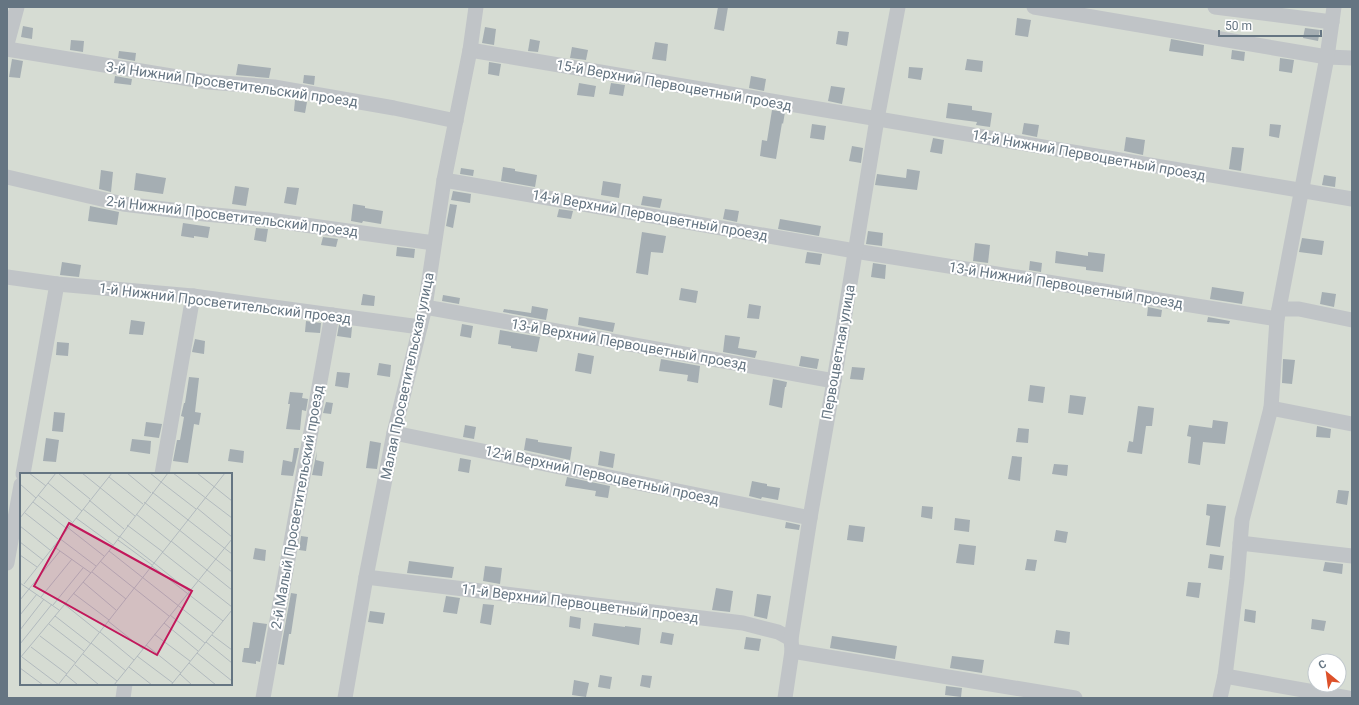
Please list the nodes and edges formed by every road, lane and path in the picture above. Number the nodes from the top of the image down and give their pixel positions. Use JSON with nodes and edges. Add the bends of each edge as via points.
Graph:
{"nodes":[{"id":1,"x":16,"y":7,"type":"edge"},
{"id":2,"x":476,"y":7,"type":"edge"},
{"id":3,"x":898,"y":7,"type":"edge"},
{"id":4,"x":1034,"y":7,"type":"edge"},
{"id":5,"x":1216,"y":7,"type":"edge"},
{"id":6,"x":1333,"y":14,"type":"edge"},
{"id":7,"x":7,"y":44,"type":"edge"},
{"id":8,"x":7,"y":49,"type":"edge"},
{"id":9,"x":470,"y":50,"type":"junction"},
{"id":10,"x":1327,"y":57,"type":"junction"},
{"id":11,"x":1352,"y":58,"type":"edge"},
{"id":12,"x":877,"y":119,"type":"junction"},
{"id":13,"x":456,"y":122,"type":"junction"},
{"id":14,"x":7,"y":177,"type":"edge"},
{"id":15,"x":444,"y":180,"type":"junction"},
{"id":16,"x":1301,"y":191,"type":"junction"},
{"id":17,"x":1352,"y":199,"type":"edge"},
{"id":18,"x":434,"y":243,"type":"junction"},
{"id":19,"x":855,"y":251,"type":"junction"},
{"id":20,"x":7,"y":277,"type":"edge"},
{"id":21,"x":57,"y":284,"type":"junction"},
{"id":22,"x":193,"y":296,"type":"junction"},
{"id":23,"x":425,"y":307,"type":"junction"},
{"id":24,"x":1278,"y":314,"type":"junction"},
{"id":25,"x":332,"y":315,"type":"junction"},
{"id":26,"x":1352,"y":320,"type":"edge"},
{"id":27,"x":420,"y":327,"type":"junction"},
{"id":28,"x":834,"y":381,"type":"junction"},
{"id":29,"x":1271,"y":408,"type":"junction"},
{"id":30,"x":1352,"y":424,"type":"edge"},
{"id":31,"x":394,"y":433,"type":"junction"},
{"id":32,"x":23,"y":473,"type":"edge"},
{"id":33,"x":162,"y":473,"type":"edge"},
{"id":34,"x":20,"y":490,"type":"edge"},
{"id":35,"x":810,"y":518,"type":"junction"},
{"id":36,"x":1240,"y":543,"type":"junction"},
{"id":37,"x":1352,"y":556,"type":"edge"},
{"id":38,"x":7,"y":562,"type":"edge"},
{"id":39,"x":366,"y":577,"type":"junction"},
{"id":40,"x":791,"y":645,"type":"junction"},
{"id":41,"x":1225,"y":676,"type":"junction"},
{"id":42,"x":125,"y":685,"type":"edge"},
{"id":43,"x":123,"y":698,"type":"edge"},
{"id":44,"x":263,"y":698,"type":"edge"},
{"id":45,"x":345,"y":698,"type":"edge"},
{"id":46,"x":785,"y":698,"type":"edge"},
{"id":47,"x":1075,"y":698,"type":"edge"},
{"id":48,"x":1220,"y":698,"type":"edge"},
{"id":49,"x":1348,"y":698,"type":"edge"}],
"edges":[{"from":1,"to":7,"type":"lane"},
{"from":2,"to":9,"type":"lane","name":"Малая Просветительская улица"},
{"from":3,"to":12,"type":"lane","name":"Первоцветная улица"},
{"from":4,"to":10,"type":"lane"},
{"from":5,"to":6,"type":"lane"},
{"from":6,"to":10,"type":"lane"},
{"from":8,"to":13,"type":"lane","name":"3-й Нижний Просветительский проезд","via":[[208,82],[274,87],[394,108]]},
{"from":9,"to":12,"type":"lane","name":"15-й Верхний Первоцветный проезд"},
{"from":9,"to":13,"type":"lane","name":"Малая Просветительская улица"},
{"from":10,"to":11,"type":"lane"},
{"from":10,"to":16,"type":"lane"},
{"from":12,"to":16,"type":"lane","name":"14-й Нижний Первоцветный проезд"},
{"from":12,"to":19,"type":"lane","name":"Первоцветная улица"},
{"from":13,"to":15,"type":"lane","name":"Малая Просветительская улица"},
{"from":14,"to":18,"type":"lane","name":"2-й Нижний Просветительский проезд","via":[[123,204],[269,220]]},
{"from":15,"to":18,"type":"lane","name":"Малая Просветительская улица"},
{"from":15,"to":19,"type":"lane","name":"14-й Верхний Первоцветный проезд"},
{"from":16,"to":17,"type":"lane","name":"14-й Нижний Первоцветный проезд"},
{"from":16,"to":24,"type":"lane"},
{"from":18,"to":23,"type":"lane","name":"Малая Просветительская улица"},
{"from":19,"to":24,"type":"lane","name":"13-й Нижний Первоцветный проезд"},
{"from":19,"to":28,"type":"lane","name":"Первоцветная улица"},
{"from":20,"to":21,"type":"lane","name":"1-й Нижний Просветительский проезд"},
{"from":21,"to":22,"type":"lane","name":"1-й Нижний Просветительский проезд"},
{"from":21,"to":32,"type":"lane"},
{"from":22,"to":25,"type":"lane","name":"1-й Нижний Просветительский проезд"},
{"from":22,"to":33,"type":"lane"},
{"from":23,"to":27,"type":"lane","name":"Малая Просветительская улица"},
{"from":23,"to":28,"type":"lane","name":"13-й Верхний Первоцветный проезд"},
{"from":24,"to":26,"type":"lane","name":"13-й Нижний Первоцветный проезд","via":[[1299,310]]},
{"from":24,"to":29,"type":"lane"},
{"from":25,"to":27,"type":"lane","name":"1-й Нижний Просветительский проезд"},
{"from":25,"to":44,"type":"lane","name":"2-й Малый Просветительский проезд"},
{"from":27,"to":31,"type":"lane","name":"Малая Просветительская улица"},
{"from":28,"to":35,"type":"lane","name":"Первоцветная улица"},
{"from":29,"to":30,"type":"lane"},
{"from":29,"to":36,"type":"lane","via":[[1242,520]]},
{"from":31,"to":35,"type":"lane","name":"12-й Верхний Первоцветный проезд"},
{"from":31,"to":39,"type":"lane","name":"Малая Просветительская улица"},
{"from":34,"to":38,"type":"lane"},
{"from":35,"to":40,"type":"lane","name":"Первоцветная улица"},
{"from":36,"to":37,"type":"lane"},
{"from":36,"to":41,"type":"lane"},
{"from":39,"to":40,"type":"lane","name":"11-й Верхний Первоцветный проезд","via":[[743,623],[778,632]]},
{"from":39,"to":45,"type":"lane","name":"Малая Просветительская улица"},
{"from":40,"to":46,"type":"lane","name":"Первоцветная улица"},
{"from":40,"to":47,"type":"lane","name":"11-й Верхний Первоцветный проезд"},
{"from":41,"to":48,"type":"lane"},
{"from":41,"to":49,"type":"lane"},
{"from":42,"to":43,"type":"lane"}]}
